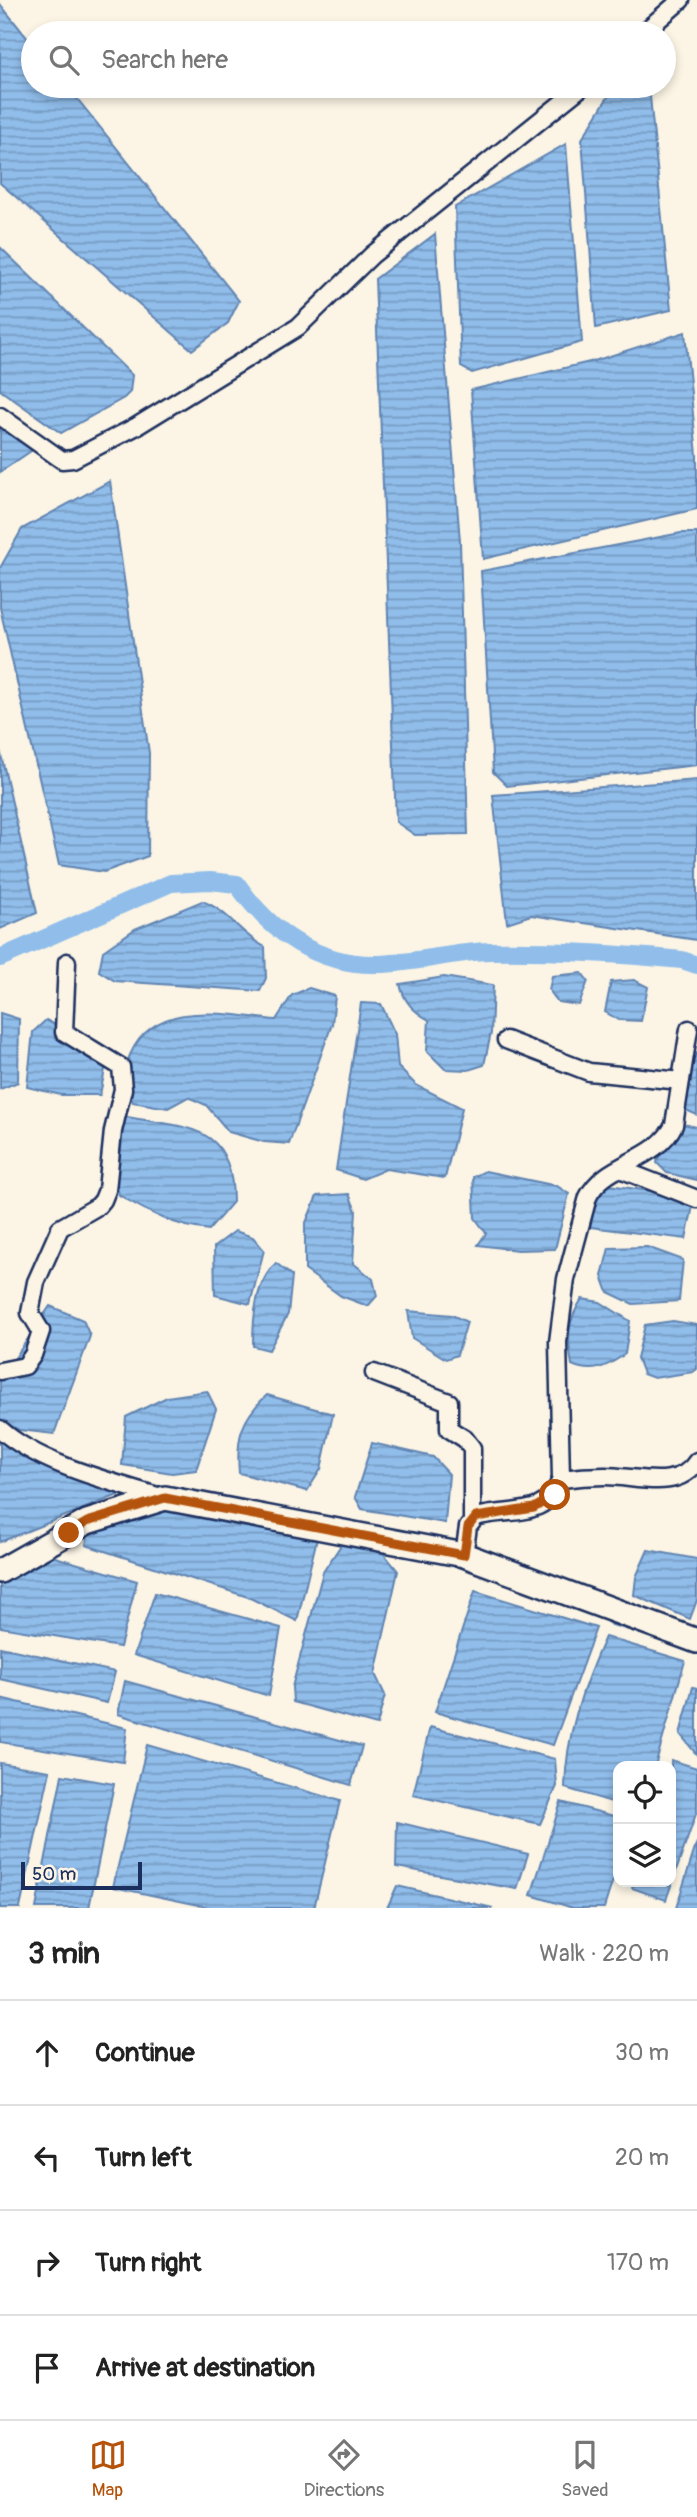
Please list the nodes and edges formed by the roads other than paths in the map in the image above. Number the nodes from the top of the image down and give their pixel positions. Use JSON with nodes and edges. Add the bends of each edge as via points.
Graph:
{"nodes":[{"id":1,"x":681,"y":0,"type":"edge"},
{"id":2,"x":657,"y":21,"type":"edge"},
{"id":3,"x":568,"y":98,"type":"edge"},
{"id":4,"x":0,"y":416,"type":"edge"},
{"id":5,"x":67,"y":962,"type":"dead end"},
{"id":6,"x":689,"y":1029,"type":"dead end"},
{"id":7,"x":506,"y":1040,"type":"dead end"},
{"id":8,"x":681,"y":1081,"type":"junction"},
{"id":9,"x":620,"y":1169,"type":"junction"},
{"id":10,"x":697,"y":1199,"type":"edge"},
{"id":11,"x":0,"y":1371,"type":"edge"},
{"id":12,"x":374,"y":1373,"type":"dead end"},
{"id":13,"x":0,"y":1429,"type":"edge"},
{"id":14,"x":697,"y":1461,"type":"edge"},
{"id":15,"x":561,"y":1479,"type":"junction"},
{"id":16,"x":165,"y":1498,"type":"junction"},
{"id":17,"x":472,"y":1520,"type":"junction"},
{"id":18,"x":464,"y":1555,"type":"junction"},
{"id":19,"x":0,"y":1570,"type":"edge"},
{"id":20,"x":697,"y":1641,"type":"edge"}],
"edges":[{"from":1,"to":2,"type":"street"},
{"from":3,"to":4,"type":"street","via":[[372,255],[298,327],[138,426],[73,459],[62,460]]},
{"from":5,"to":11,"type":"street","via":[[64,1032],[113,1059],[123,1074],[107,1190],[98,1206],[57,1232],[30,1309],[41,1331],[33,1355],[25,1366]]},
{"from":6,"to":8,"type":"street"},
{"from":7,"to":8,"type":"street","via":[[589,1072]]},
{"from":8,"to":9,"type":"street","via":[[674,1125],[665,1141]]},
{"from":9,"to":10,"type":"street"},
{"from":9,"to":15,"type":"street","via":[[593,1186],[566,1279],[558,1342]]},
{"from":12,"to":17,"type":"street","via":[[449,1402],[449,1429],[472,1448]]},
{"from":13,"to":16,"type":"street","via":[[27,1449]]},
{"from":14,"to":15,"type":"street","via":[[692,1469],[666,1480]]},
{"from":15,"to":17,"type":"street","via":[[555,1495],[534,1508]]},
{"from":16,"to":18,"type":"street"},
{"from":16,"to":19,"type":"street","via":[[87,1522]]},
{"from":17,"to":18,"type":"street"},
{"from":18,"to":20,"type":"street"}]}
